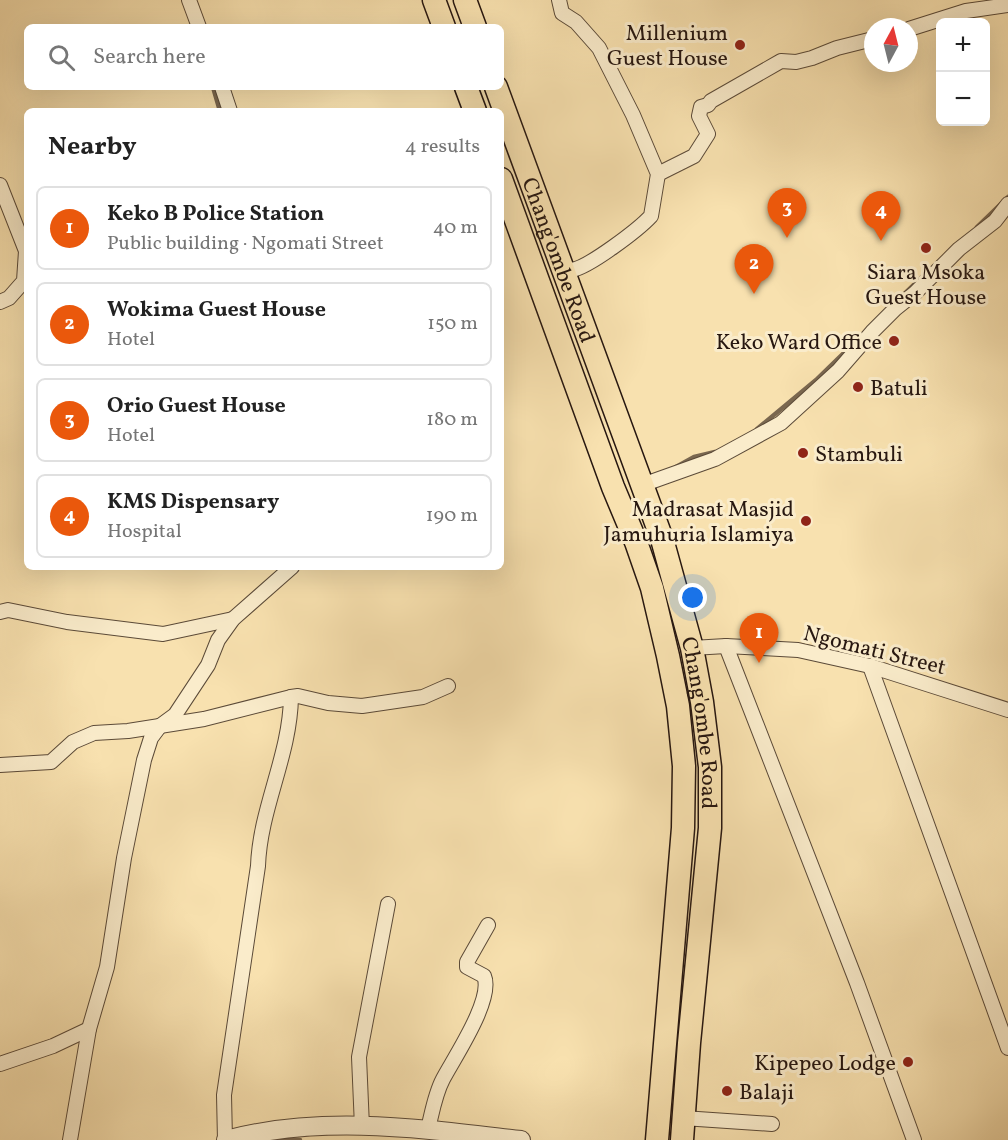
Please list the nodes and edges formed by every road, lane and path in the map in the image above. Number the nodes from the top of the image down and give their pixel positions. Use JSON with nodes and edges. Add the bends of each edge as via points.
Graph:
{"nodes":[{"id":1,"x":189,"y":0,"type":"edge"},
{"id":2,"x":434,"y":0,"type":"edge"},
{"id":3,"x":465,"y":0,"type":"edge"},
{"id":4,"x":559,"y":0,"type":"edge"},
{"id":5,"x":1008,"y":5,"type":"edge"},
{"id":6,"x":198,"y":24,"type":"edge"},
{"id":7,"x":443,"y":24,"type":"edge"},
{"id":8,"x":473,"y":24,"type":"edge"},
{"id":9,"x":918,"y":26,"type":"edge"},
{"id":10,"x":864,"y":41,"type":"edge"},
{"id":11,"x":223,"y":90,"type":"edge"},
{"id":12,"x":467,"y":90,"type":"edge"},
{"id":13,"x":497,"y":90,"type":"edge"},
{"id":14,"x":229,"y":108,"type":"edge"},
{"id":15,"x":475,"y":108,"type":"edge"},
{"id":16,"x":504,"y":108,"type":"edge"},
{"id":17,"x":504,"y":109,"type":"edge"},
{"id":18,"x":658,"y":174,"type":"junction"},
{"id":19,"x":0,"y":185,"type":"edge"},
{"id":20,"x":504,"y":187,"type":"edge"},
{"id":21,"x":1008,"y":204,"type":"edge"},
{"id":22,"x":24,"y":246,"type":"edge"},
{"id":23,"x":572,"y":270,"type":"dead end"},
{"id":24,"x":24,"y":281,"type":"edge"},
{"id":25,"x":0,"y":302,"type":"edge"},
{"id":26,"x":642,"y":484,"type":"junction"},
{"id":27,"x":289,"y":570,"type":"edge"},
{"id":28,"x":0,"y":612,"type":"edge"},
{"id":29,"x":233,"y":619,"type":"junction"},
{"id":30,"x":208,"y":623,"type":"junction"},
{"id":31,"x":218,"y":640,"type":"junction"},
{"id":32,"x":726,"y":646,"type":"junction"},
{"id":33,"x":692,"y":648,"type":"junction"},
{"id":34,"x":870,"y":666,"type":"junction"},
{"id":35,"x":448,"y":686,"type":"dead end"},
{"id":36,"x":291,"y":697,"type":"junction"},
{"id":37,"x":1008,"y":710,"type":"edge"},
{"id":38,"x":160,"y":726,"type":"junction"},
{"id":39,"x":0,"y":765,"type":"edge"},
{"id":40,"x":388,"y":904,"type":"dead end"},
{"id":41,"x":488,"y":925,"type":"dead end"},
{"id":42,"x":89,"y":1029,"type":"junction"},
{"id":43,"x":1008,"y":1048,"type":"edge"},
{"id":44,"x":0,"y":1064,"type":"edge"},
{"id":45,"x":772,"y":1124,"type":"dead end"},
{"id":46,"x":362,"y":1127,"type":"junction"},
{"id":47,"x":683,"y":1129,"type":"edge"},
{"id":48,"x":428,"y":1130,"type":"junction"},
{"id":49,"x":70,"y":1140,"type":"edge"},
{"id":50,"x":225,"y":1140,"type":"edge"},
{"id":51,"x":521,"y":1140,"type":"edge"},
{"id":52,"x":657,"y":1140,"type":"edge"},
{"id":53,"x":914,"y":1140,"type":"edge"}],
"edges":[{"from":1,"to":6,"type":"street"},
{"from":2,"to":7,"type":"main road"},
{"from":3,"to":8,"type":"main road"},
{"from":4,"to":18,"type":"street","via":[[562,13],[576,21],[599,48]]},
{"from":5,"to":9,"type":"street","via":[[966,11]]},
{"from":10,"to":18,"type":"street","via":[[796,62],[781,61],[701,107],[699,116],[708,134],[694,156]]},
{"from":11,"to":14,"type":"street"},
{"from":12,"to":15,"type":"main road"},
{"from":13,"to":16,"type":"main road","name":"Chang'ombe Road"},
{"from":17,"to":26,"type":"main road","name":"Chang'ombe Road"},
{"from":18,"to":23,"type":"street","via":[[651,216],[625,238]]},
{"from":19,"to":22,"type":"street"},
{"from":20,"to":52,"type":"main road","name":"Chang'ombe Road","via":[[652,588],[678,706],[684,766],[683,828]]},
{"from":21,"to":26,"type":"street","via":[[995,221],[895,309],[781,423],[715,459]]},
{"from":24,"to":25,"type":"street"},
{"from":26,"to":33,"type":"main road","name":"Chang'ombe Road","via":[[662,539]]},
{"from":27,"to":29,"type":"street"},
{"from":28,"to":30,"type":"street","via":[[8,610],[163,634]]},
{"from":29,"to":30,"type":"street"},
{"from":29,"to":31,"type":"street"},
{"from":30,"to":31,"type":"street"},
{"from":31,"to":38,"type":"street","via":[[208,666],[175,715]]},
{"from":32,"to":33,"type":"street","name":"Ngomati Street"},
{"from":32,"to":34,"type":"street","name":"Ngomati Street","via":[[798,650]]},
{"from":32,"to":53,"type":"street"},
{"from":33,"to":47,"type":"main road","name":"Chang'ombe Road","via":[[710,767],[710,828]]},
{"from":34,"to":37,"type":"street","name":"Ngomati Street"},
{"from":34,"to":43,"type":"street"},
{"from":35,"to":36,"type":"street","via":[[423,697],[363,706]]},
{"from":36,"to":38,"type":"street"},
{"from":36,"to":50,"type":"street","via":[[289,733],[259,841],[224,1095]]},
{"from":38,"to":39,"type":"street","via":[[94,733],[73,742],[51,762]]},
{"from":38,"to":42,"type":"street","via":[[151,738],[144,760],[107,967]]},
{"from":40,"to":46,"type":"street","via":[[359,1057]]},
{"from":41,"to":48,"type":"street","via":[[467,962],[467,967],[484,976],[486,988],[481,1007],[442,1080]]},
{"from":42,"to":44,"type":"street"},
{"from":42,"to":49,"type":"street"},
{"from":45,"to":47,"type":"street"},
{"from":46,"to":48,"type":"street"},
{"from":46,"to":50,"type":"street","via":[[278,1128]]},
{"from":48,"to":51,"type":"street"}]}
